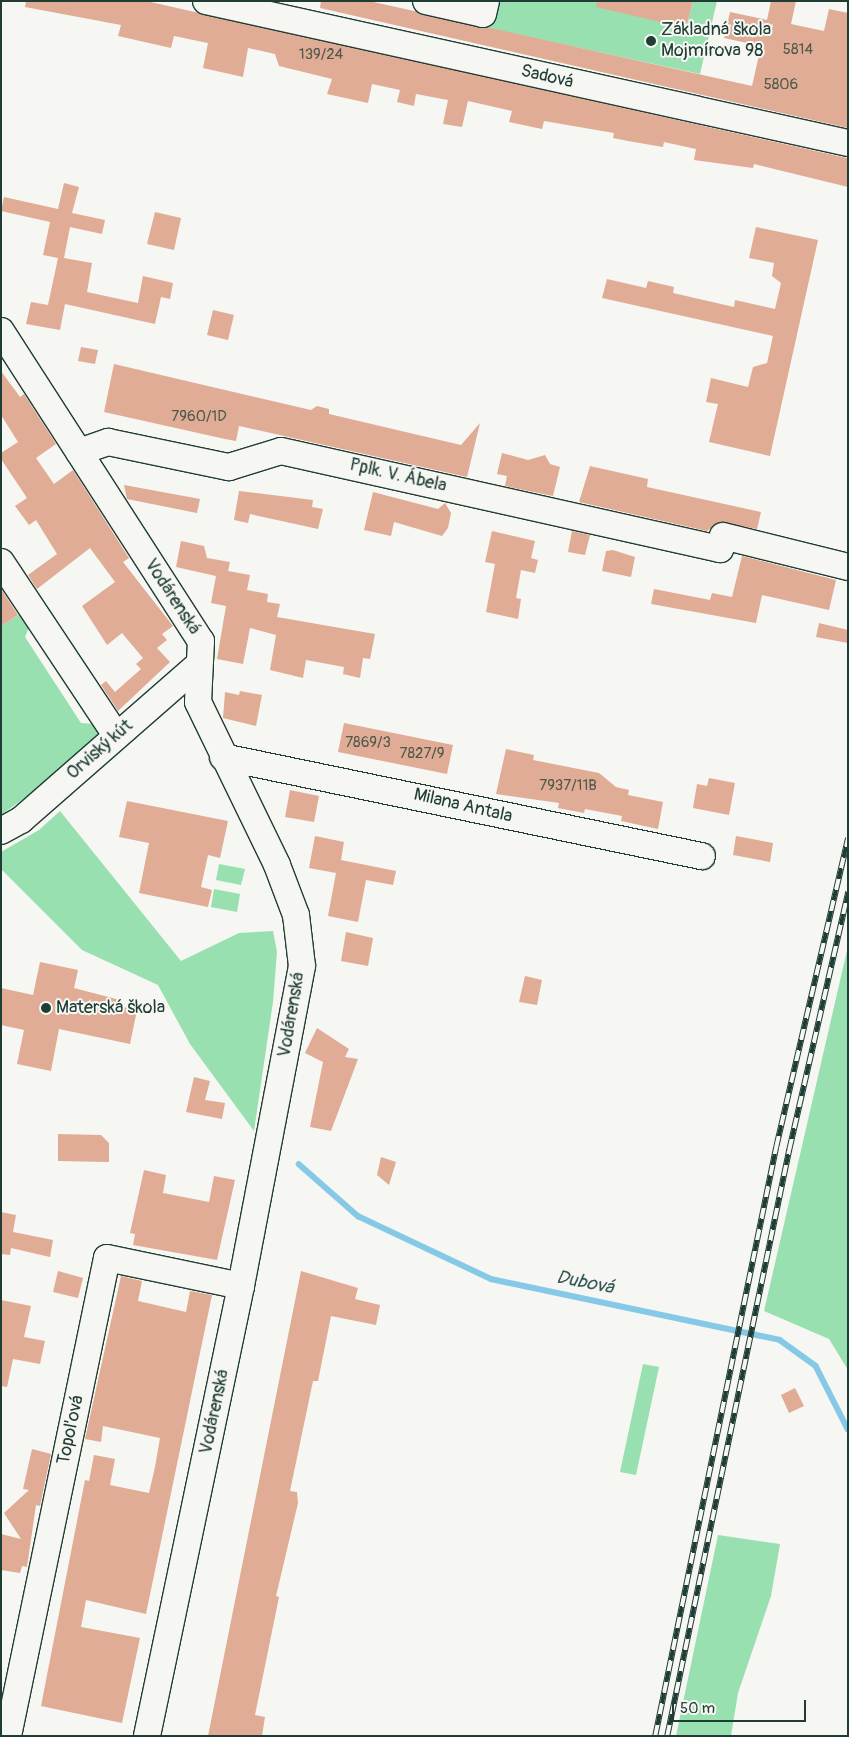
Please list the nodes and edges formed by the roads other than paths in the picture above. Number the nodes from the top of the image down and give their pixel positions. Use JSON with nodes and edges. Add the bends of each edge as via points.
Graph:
{"nodes":[{"id":1,"x":206,"y":1,"type":"edge"},
{"id":2,"x":426,"y":1,"type":"edge"},
{"id":3,"x":486,"y":1,"type":"edge"},
{"id":4,"x":248,"y":6,"type":"edge"},
{"id":5,"x":848,"y":144,"type":"edge"},
{"id":6,"x":1,"y":331,"type":"edge"},
{"id":7,"x":79,"y":452,"type":"junction"},
{"id":8,"x":1,"y":562,"type":"edge"},
{"id":9,"x":848,"y":567,"type":"edge"},
{"id":10,"x":196,"y":666,"type":"junction"},
{"id":11,"x":116,"y":735,"type":"junction"},
{"id":12,"x":223,"y":757,"type":"junction"},
{"id":13,"x":1,"y":831,"type":"edge"},
{"id":14,"x":702,"y":856,"type":"dead end"},
{"id":15,"x":241,"y":1286,"type":"junction"},
{"id":16,"x":8,"y":1736,"type":"edge"},
{"id":17,"x":147,"y":1736,"type":"edge"}],
"edges":[{"from":1,"to":4,"type":"street","name":"Sadová"},
{"from":2,"to":3,"type":"street","via":[[483,14]]},
{"from":4,"to":5,"type":"street","name":"Sadová"},
{"from":6,"to":7,"type":"street","name":"Vodárenská"},
{"from":7,"to":9,"type":"street","name":"Pplk. V. Ábela","via":[[108,442],[229,467],[264,454],[289,452],[720,549],[723,536]]},
{"from":7,"to":10,"type":"street","name":"Vodárenská","via":[[201,641]]},
{"from":8,"to":11,"type":"street"},
{"from":10,"to":11,"type":"street","name":"Orviský kút"},
{"from":10,"to":12,"type":"street","name":"Vodárenská","via":[[198,702]]},
{"from":11,"to":13,"type":"street","name":"Orviský kút","via":[[21,820]]},
{"from":12,"to":14,"type":"street","name":"Milana Antala"},
{"from":12,"to":15,"type":"street","name":"Vodárenská","via":[[293,906],[302,966]]},
{"from":15,"to":16,"type":"street","name":"Topoľová","via":[[107,1258]]},
{"from":15,"to":17,"type":"street","name":"Vodárenská"}]}
